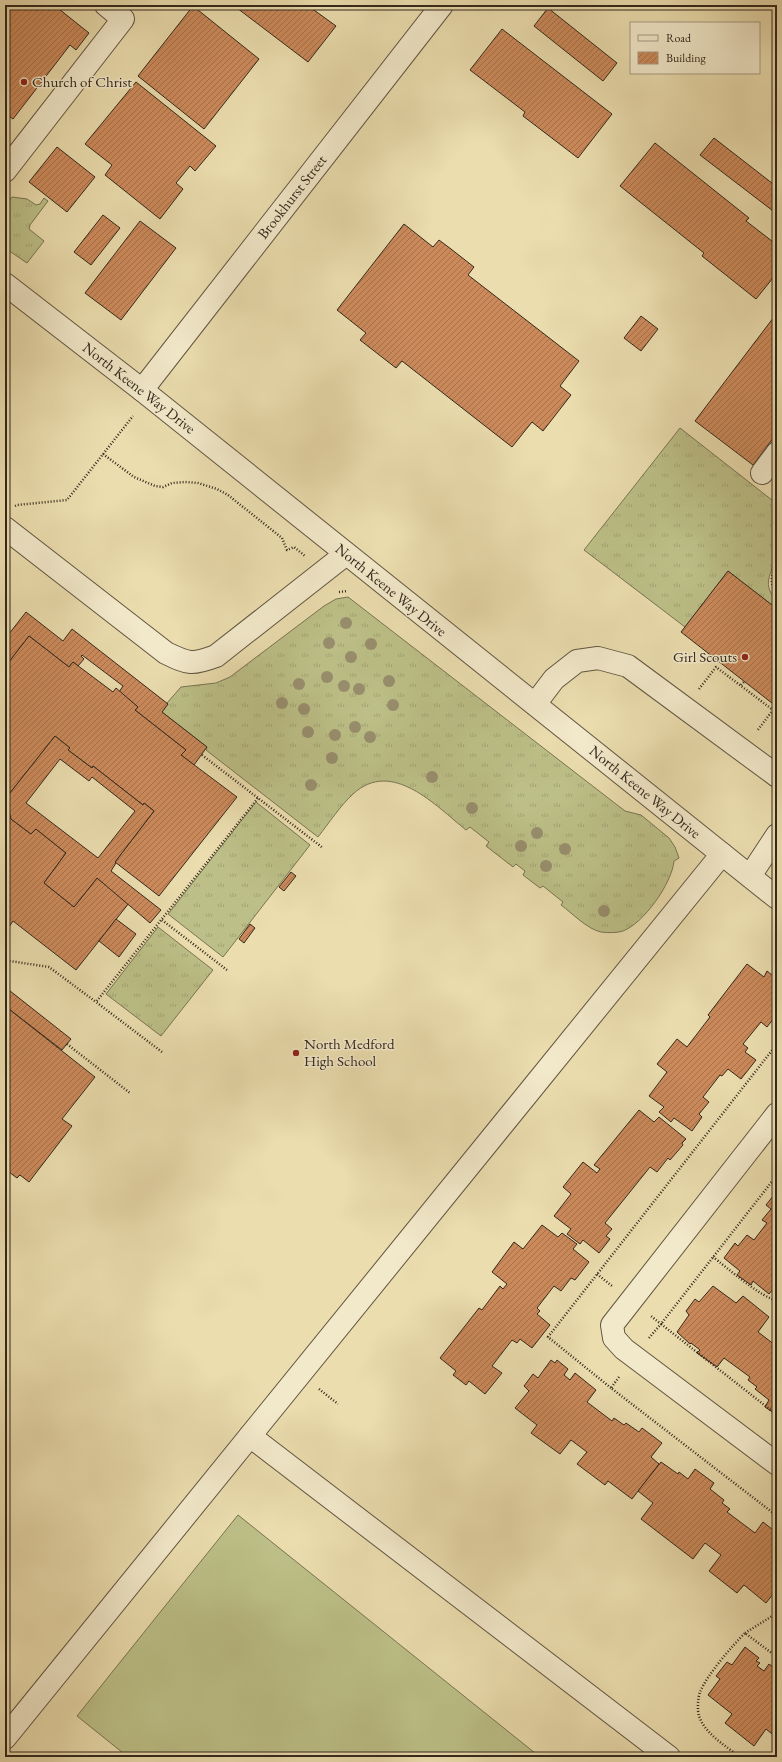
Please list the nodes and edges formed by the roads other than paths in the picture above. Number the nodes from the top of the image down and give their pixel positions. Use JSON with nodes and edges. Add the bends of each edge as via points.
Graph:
{"nodes":[{"id":1,"x":106,"y":5,"type":"edge"},
{"id":2,"x":442,"y":5,"type":"edge"},
{"id":3,"x":12,"y":148,"type":"edge"},
{"id":4,"x":5,"y":171,"type":"edge"},
{"id":5,"x":5,"y":284,"type":"edge"},
{"id":6,"x":142,"y":390,"type":"junction"},
{"id":7,"x":777,"y":453,"type":"edge"},
{"id":8,"x":762,"y":473,"type":"dead end"},
{"id":9,"x":9,"y":519,"type":"edge"},
{"id":10,"x":346,"y":554,"type":"junction"},
{"id":11,"x":535,"y":704,"type":"junction"},
{"id":12,"x":777,"y":776,"type":"edge"},
{"id":13,"x":777,"y":836,"type":"edge"},
{"id":14,"x":722,"y":854,"type":"junction"},
{"id":15,"x":750,"y":876,"type":"junction"},
{"id":16,"x":777,"y":898,"type":"edge"},
{"id":17,"x":777,"y":1114,"type":"edge"},
{"id":18,"x":250,"y":1436,"type":"junction"},
{"id":19,"x":777,"y":1464,"type":"edge"},
{"id":20,"x":5,"y":1738,"type":"edge"},
{"id":21,"x":668,"y":1757,"type":"edge"}],
"edges":[{"from":1,"to":3,"type":"street","via":[[123,19]]},
{"from":2,"to":6,"type":"street","name":"Brookhurst Street"},
{"from":3,"to":4,"type":"street"},
{"from":5,"to":6,"type":"street","name":"North Keene Way Drive"},
{"from":6,"to":10,"type":"street","name":"North Keene Way Drive"},
{"from":7,"to":8,"type":"street"},
{"from":9,"to":10,"type":"street","via":[[166,653],[181,661],[197,663],[216,656]]},
{"from":10,"to":11,"type":"street","name":"North Keene Way Drive"},
{"from":11,"to":12,"type":"street","via":[[554,679],[577,661],[598,658],[628,666]]},
{"from":11,"to":14,"type":"street","name":"North Keene Way Drive"},
{"from":13,"to":15,"type":"street"},
{"from":14,"to":15,"type":"street","name":"North Keene Way Drive"},
{"from":14,"to":18,"type":"street"},
{"from":15,"to":16,"type":"street","name":"North Keene Way Drive"},
{"from":17,"to":19,"type":"street","via":[[612,1325],[614,1338],[624,1349]]},
{"from":18,"to":20,"type":"street"},
{"from":18,"to":21,"type":"street"}]}
